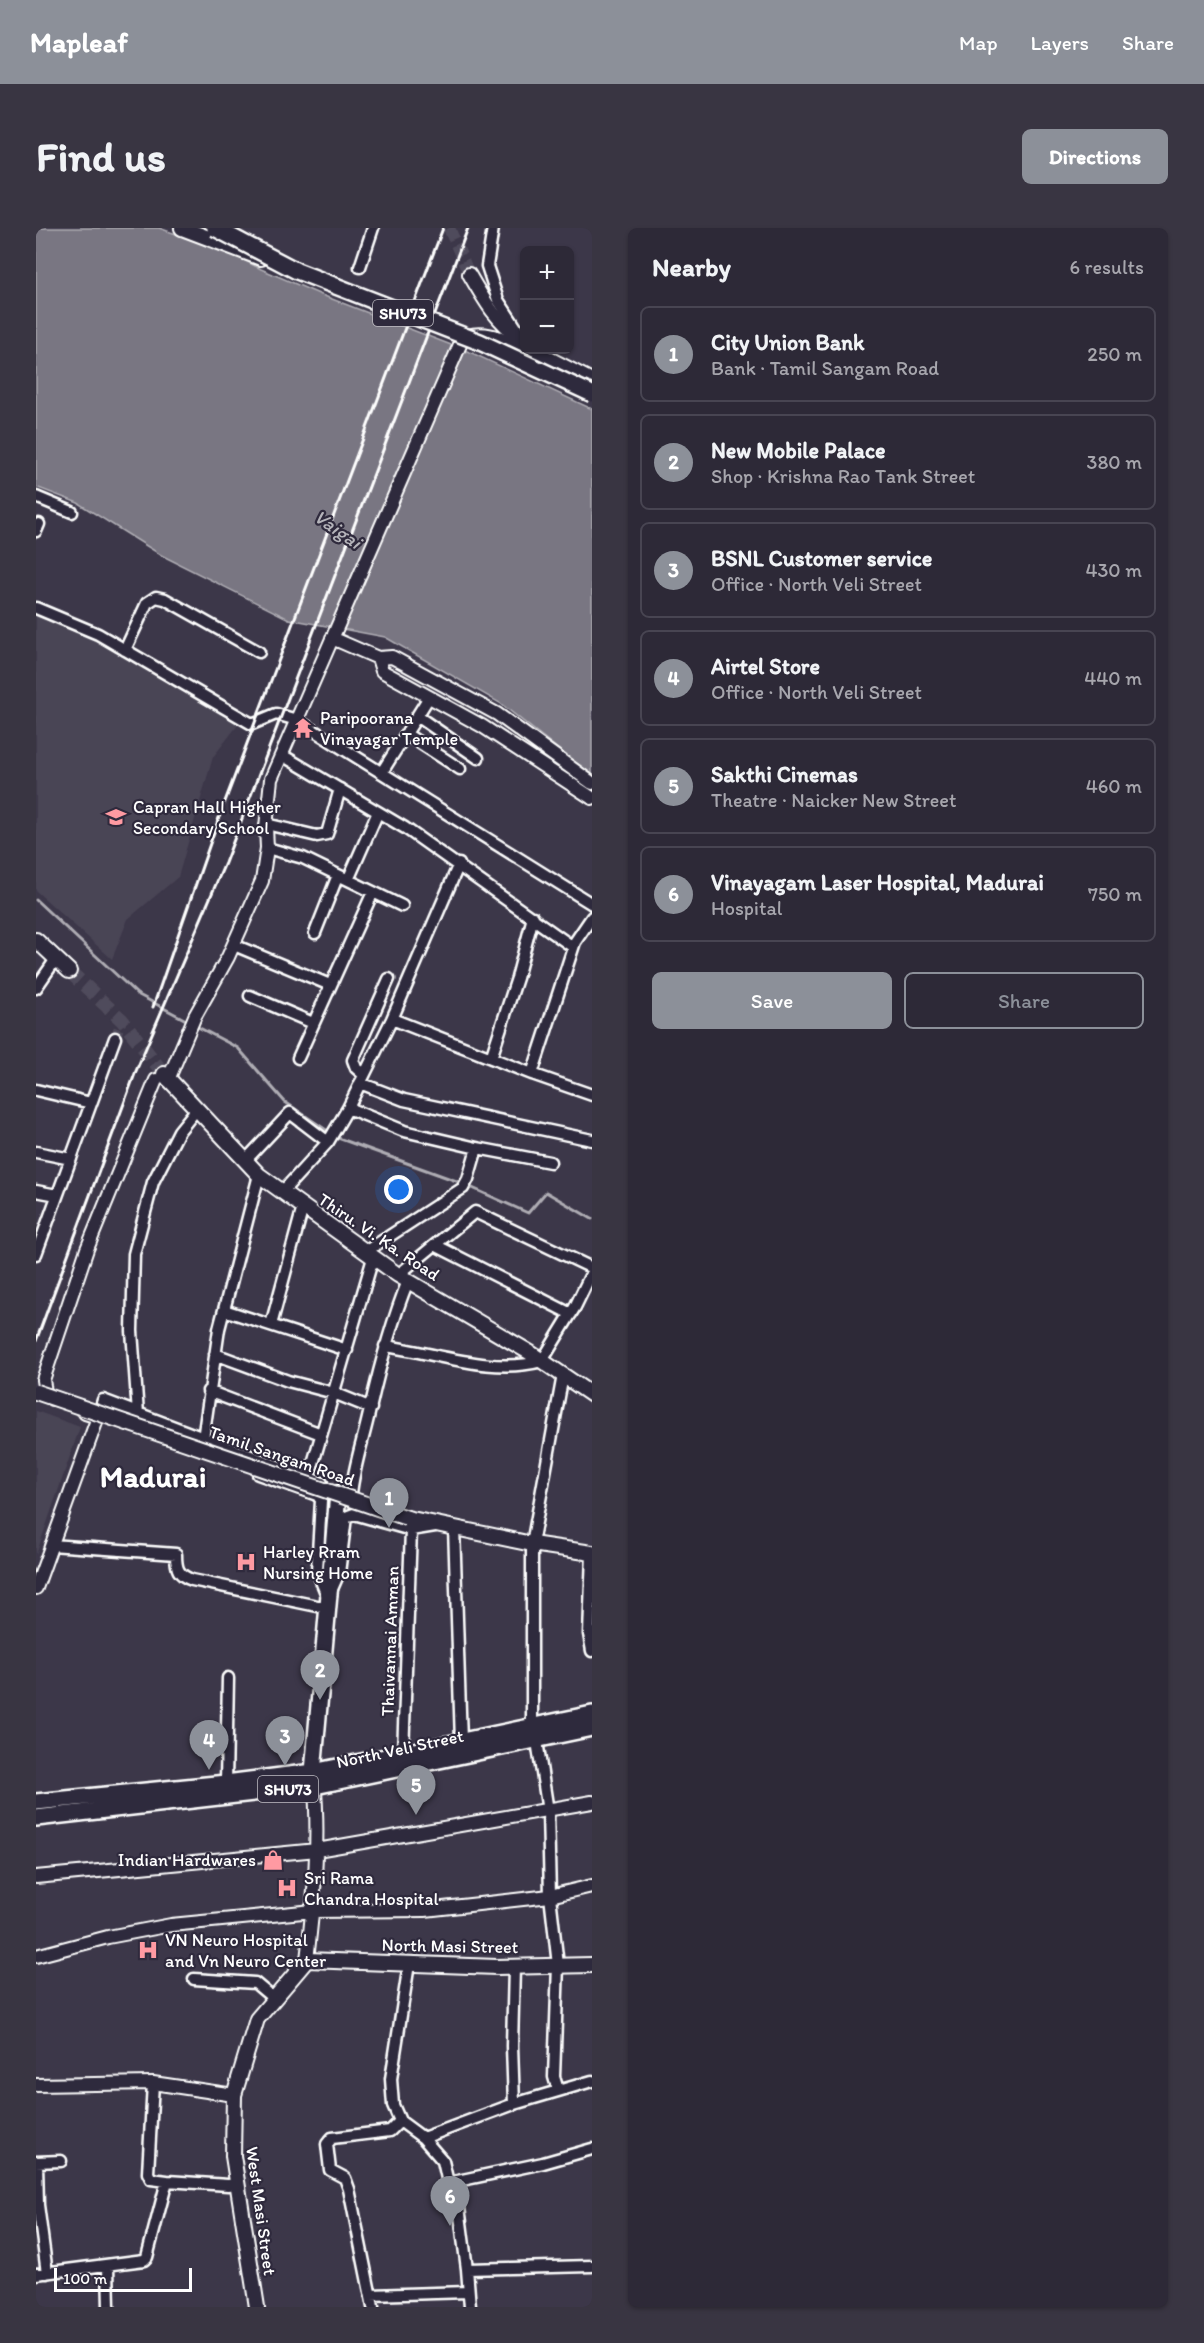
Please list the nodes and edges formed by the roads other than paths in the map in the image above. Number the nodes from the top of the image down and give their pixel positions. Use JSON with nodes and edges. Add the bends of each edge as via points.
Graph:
{"nodes":[{"id":1,"x":182,"y":228,"type":"edge"},
{"id":2,"x":215,"y":228,"type":"edge"},
{"id":3,"x":372,"y":228,"type":"edge"},
{"id":4,"x":493,"y":228,"type":"edge"},
{"id":5,"x":360,"y":267,"type":"dead end"},
{"id":6,"x":297,"y":271,"type":"junction"},
{"id":7,"x":469,"y":274,"type":"tunnel mouth"},
{"id":8,"x":520,"y":334,"type":"edge"},
{"id":9,"x":520,"y":339,"type":"edge"},
{"id":10,"x":520,"y":341,"type":"edge"},
{"id":11,"x":542,"y":354,"type":"edge"},
{"id":12,"x":592,"y":380,"type":"edge"},
{"id":13,"x":592,"y":394,"type":"edge"},
{"id":14,"x":36,"y":497,"type":"edge"},
{"id":15,"x":72,"y":512,"type":"dead end"},
{"id":16,"x":36,"y":608,"type":"edge"},
{"id":17,"x":333,"y":635,"type":"junction"},
{"id":18,"x":125,"y":650,"type":"junction"},
{"id":19,"x":259,"y":652,"type":"dead end"},
{"id":20,"x":378,"y":658,"type":"junction"},
{"id":21,"x":429,"y":697,"type":"junction"},
{"id":22,"x":417,"y":716,"type":"junction"},
{"id":23,"x":297,"y":720,"type":"junction"},
{"id":24,"x":406,"y":734,"type":"junction"},
{"id":25,"x":282,"y":754,"type":"junction"},
{"id":26,"x":478,"y":758,"type":"dead end"},
{"id":27,"x":460,"y":769,"type":"dead end"},
{"id":28,"x":382,"y":772,"type":"junction"},
{"id":29,"x":592,"y":783,"type":"edge"},
{"id":30,"x":340,"y":789,"type":"junction"},
{"id":31,"x":592,"y":798,"type":"edge"},
{"id":32,"x":378,"y":812,"type":"junction"},
{"id":33,"x":266,"y":824,"type":"junction"},
{"id":34,"x":267,"y":848,"type":"junction"},
{"id":35,"x":459,"y":864,"type":"junction"},
{"id":36,"x":338,"y":875,"type":"junction"},
{"id":37,"x":348,"y":880,"type":"junction"},
{"id":38,"x":373,"y":892,"type":"junction"},
{"id":39,"x":592,"y":904,"type":"edge"},
{"id":40,"x":402,"y":906,"type":"dead end"},
{"id":41,"x":533,"y":917,"type":"junction"},
{"id":42,"x":592,"y":917,"type":"edge"},
{"id":43,"x":315,"y":933,"type":"dead end"},
{"id":44,"x":36,"y":940,"type":"edge"},
{"id":45,"x":234,"y":945,"type":"junction"},
{"id":46,"x":573,"y":946,"type":"junction"},
{"id":47,"x":56,"y":959,"type":"junction"},
{"id":48,"x":69,"y":971,"type":"tunnel mouth"},
{"id":49,"x":389,"y":979,"type":"dead end"},
{"id":50,"x":330,"y":985,"type":"junction"},
{"id":51,"x":36,"y":988,"type":"edge"},
{"id":52,"x":250,"y":996,"type":"dead end"},
{"id":53,"x":392,"y":1019,"type":"junction"},
{"id":54,"x":313,"y":1023,"type":"junction"},
{"id":55,"x":115,"y":1038,"type":"tunnel mouth"},
{"id":56,"x":298,"y":1058,"type":"dead end"},
{"id":57,"x":491,"y":1058,"type":"junction"},
{"id":58,"x":532,"y":1074,"type":"junction"},
{"id":59,"x":163,"y":1078,"type":"junction"},
{"id":60,"x":362,"y":1079,"type":"junction"},
{"id":61,"x":36,"y":1089,"type":"edge"},
{"id":62,"x":592,"y":1095,"type":"edge"},
{"id":63,"x":91,"y":1103,"type":"junction"},
{"id":64,"x":348,"y":1108,"type":"junction"},
{"id":65,"x":196,"y":1110,"type":"junction"},
{"id":66,"x":592,"y":1140,"type":"edge"},
{"id":67,"x":328,"y":1142,"type":"junction"},
{"id":68,"x":477,"y":1149,"type":"junction"},
{"id":69,"x":36,"y":1152,"type":"edge"},
{"id":70,"x":71,"y":1159,"type":"junction"},
{"id":71,"x":245,"y":1161,"type":"junction"},
{"id":72,"x":550,"y":1162,"type":"dead end"},
{"id":73,"x":259,"y":1175,"type":"junction"},
{"id":74,"x":36,"y":1191,"type":"edge"},
{"id":75,"x":282,"y":1192,"type":"junction"},
{"id":76,"x":57,"y":1196,"type":"junction"},
{"id":77,"x":303,"y":1207,"type":"junction"},
{"id":78,"x":42,"y":1220,"type":"edge"},
{"id":79,"x":39,"y":1238,"type":"edge"},
{"id":80,"x":435,"y":1245,"type":"junction"},
{"id":81,"x":36,"y":1254,"type":"edge"},
{"id":82,"x":369,"y":1255,"type":"junction"},
{"id":83,"x":592,"y":1272,"type":"edge"},
{"id":84,"x":403,"y":1278,"type":"junction"},
{"id":85,"x":224,"y":1310,"type":"junction"},
{"id":86,"x":571,"y":1314,"type":"junction"},
{"id":87,"x":271,"y":1325,"type":"junction"},
{"id":88,"x":386,"y":1346,"type":"junction"},
{"id":89,"x":348,"y":1350,"type":"junction"},
{"id":90,"x":215,"y":1354,"type":"junction"},
{"id":91,"x":542,"y":1361,"type":"junction"},
{"id":92,"x":562,"y":1375,"type":"junction"},
{"id":93,"x":208,"y":1391,"type":"junction"},
{"id":94,"x":36,"y":1392,"type":"edge"},
{"id":95,"x":334,"y":1393,"type":"junction"},
{"id":96,"x":592,"y":1395,"type":"edge"},
{"id":97,"x":370,"y":1408,"type":"junction"},
{"id":98,"x":138,"y":1414,"type":"junction"},
{"id":99,"x":98,"y":1417,"type":"junction"},
{"id":100,"x":321,"y":1434,"type":"junction"},
{"id":101,"x":203,"y":1439,"type":"junction"},
{"id":102,"x":309,"y":1478,"type":"junction"},
{"id":103,"x":344,"y":1494,"type":"junction"},
{"id":104,"x":409,"y":1524,"type":"junction"},
{"id":105,"x":448,"y":1526,"type":"junction"},
{"id":106,"x":532,"y":1544,"type":"junction"},
{"id":107,"x":51,"y":1545,"type":"junction"},
{"id":108,"x":592,"y":1554,"type":"edge"},
{"id":109,"x":36,"y":1588,"type":"edge"},
{"id":110,"x":328,"y":1603,"type":"junction"},
{"id":111,"x":592,"y":1651,"type":"edge"},
{"id":112,"x":228,"y":1678,"type":"dead end"},
{"id":113,"x":592,"y":1714,"type":"edge"},
{"id":114,"x":592,"y":1728,"type":"edge"},
{"id":115,"x":535,"y":1734,"type":"junction"},
{"id":116,"x":461,"y":1742,"type":"junction"},
{"id":117,"x":403,"y":1754,"type":"junction"},
{"id":118,"x":314,"y":1779,"type":"junction"},
{"id":119,"x":226,"y":1783,"type":"junction"},
{"id":120,"x":36,"y":1802,"type":"edge"},
{"id":121,"x":592,"y":1802,"type":"edge"},
{"id":122,"x":548,"y":1810,"type":"junction"},
{"id":123,"x":36,"y":1818,"type":"edge"},
{"id":124,"x":317,"y":1850,"type":"junction"},
{"id":125,"x":36,"y":1877,"type":"edge"},
{"id":126,"x":592,"y":1886,"type":"edge"},
{"id":127,"x":550,"y":1896,"type":"junction"},
{"id":128,"x":313,"y":1911,"type":"junction"},
{"id":129,"x":36,"y":1956,"type":"edge"},
{"id":130,"x":307,"y":1960,"type":"junction"},
{"id":131,"x":409,"y":1964,"type":"junction"},
{"id":132,"x":558,"y":1965,"type":"junction"},
{"id":133,"x":592,"y":1965,"type":"edge"},
{"id":134,"x":514,"y":1967,"type":"junction"},
{"id":135,"x":194,"y":1979,"type":"dead end"},
{"id":136,"x":274,"y":1999,"type":"junction"},
{"id":137,"x":592,"y":2081,"type":"edge"},
{"id":138,"x":153,"y":2083,"type":"junction"},
{"id":139,"x":36,"y":2085,"type":"edge"},
{"id":140,"x":558,"y":2090,"type":"junction"},
{"id":141,"x":234,"y":2095,"type":"junction"},
{"id":142,"x":514,"y":2104,"type":"junction"},
{"id":143,"x":399,"y":2121,"type":"junction"},
{"id":144,"x":423,"y":2138,"type":"junction"},
{"id":145,"x":592,"y":2149,"type":"edge"},
{"id":146,"x":61,"y":2161,"type":"dead end"},
{"id":147,"x":36,"y":2162,"type":"edge"},
{"id":148,"x":167,"y":2181,"type":"junction"},
{"id":149,"x":448,"y":2182,"type":"junction"},
{"id":150,"x":238,"y":2184,"type":"junction"},
{"id":151,"x":108,"y":2266,"type":"junction"},
{"id":152,"x":592,"y":2266,"type":"edge"},
{"id":153,"x":467,"y":2269,"type":"junction"},
{"id":154,"x":42,"y":2274,"type":"edge"},
{"id":155,"x":468,"y":2292,"type":"junction"},
{"id":156,"x":371,"y":2295,"type":"junction"},
{"id":157,"x":109,"y":2307,"type":"edge"},
{"id":158,"x":256,"y":2307,"type":"edge"},
{"id":159,"x":373,"y":2307,"type":"edge"},
{"id":160,"x":470,"y":2307,"type":"edge"}],
"edges":[{"from":1,"to":6,"type":"main road","bridge":true},
{"from":2,"to":6,"type":"main road","number":"SHU73","bridge":true},
{"from":3,"to":5,"type":"street"},
{"from":4,"to":8,"type":"street","via":[[487,266],[498,300]]},
{"from":6,"to":13,"type":"main road","number":"SHU73","bridge":true,"via":[[480,342]]},
{"from":7,"to":9,"type":"street","via":[[492,313]]},
{"from":10,"to":17,"type":"street","via":[[480,334],[466,336]]},
{"from":11,"to":12,"type":"street"},
{"from":14,"to":15,"type":"street"},
{"from":16,"to":18,"type":"street"},
{"from":17,"to":20,"type":"street"},
{"from":17,"to":23,"type":"street"},
{"from":18,"to":19,"type":"street","via":[[147,603],[156,597]]},
{"from":18,"to":23,"type":"street","via":[[252,724],[276,714]]},
{"from":20,"to":21,"type":"street","via":[[382,671]]},
{"from":20,"to":29,"type":"street","via":[[392,657],[497,714]]},
{"from":21,"to":22,"type":"street"},
{"from":21,"to":31,"type":"street","via":[[492,732]]},
{"from":22,"to":24,"type":"street"},
{"from":22,"to":26,"type":"street"},
{"from":23,"to":25,"type":"street"},
{"from":23,"to":28,"type":"street"},
{"from":24,"to":27,"type":"street"},
{"from":24,"to":28,"type":"street"},
{"from":25,"to":30,"type":"street"},
{"from":25,"to":33,"type":"street","via":[[271,779]]},
{"from":28,"to":39,"type":"street"},
{"from":30,"to":32,"type":"street"},
{"from":30,"to":33,"type":"street","via":[[327,834],[317,836]]},
{"from":32,"to":35,"type":"street"},
{"from":32,"to":37,"type":"street"},
{"from":33,"to":34,"type":"street"},
{"from":34,"to":36,"type":"street","via":[[303,858]]},
{"from":34,"to":45,"type":"street","via":[[262,881]]},
{"from":35,"to":41,"type":"street"},
{"from":35,"to":53,"type":"street"},
{"from":36,"to":37,"type":"street"},
{"from":36,"to":43,"type":"street"},
{"from":37,"to":38,"type":"street"},
{"from":38,"to":40,"type":"street"},
{"from":38,"to":50,"type":"street"},
{"from":41,"to":46,"type":"street"},
{"from":41,"to":57,"type":"street"},
{"from":42,"to":46,"type":"street"},
{"from":44,"to":47,"type":"main road"},
{"from":45,"to":50,"type":"street"},
{"from":45,"to":59,"type":"street"},
{"from":46,"to":58,"type":"street"},
{"from":47,"to":48,"type":"main road"},
{"from":47,"to":51,"type":"street"},
{"from":49,"to":60,"type":"street","via":[[353,1059]]},
{"from":50,"to":54,"type":"street"},
{"from":52,"to":54,"type":"street"},
{"from":53,"to":57,"type":"street"},
{"from":53,"to":60,"type":"street"},
{"from":54,"to":56,"type":"street"},
{"from":55,"to":63,"type":"street"},
{"from":57,"to":58,"type":"street"},
{"from":58,"to":62,"type":"street"},
{"from":59,"to":65,"type":"main road","name":"Thiru. Vi. Ka. Road"},
{"from":59,"to":99,"type":"street","via":[[87,1250],[44,1380],[49,1398]]},
{"from":60,"to":64,"type":"street"},
{"from":60,"to":66,"type":"street","via":[[414,1102]]},
{"from":61,"to":63,"type":"street"},
{"from":63,"to":70,"type":"street"},
{"from":64,"to":67,"type":"street"},
{"from":64,"to":68,"type":"street","via":[[404,1131]]},
{"from":65,"to":71,"type":"main road","name":"Thiru. Vi. Ka. Road"},
{"from":65,"to":98,"type":"street","via":[[179,1131],[153,1182],[134,1254],[132,1331]]},
{"from":67,"to":71,"type":"street","via":[[290,1113]]},
{"from":67,"to":75,"type":"street"},
{"from":68,"to":72,"type":"street"},
{"from":68,"to":82,"type":"street","via":[[466,1184]]},
{"from":69,"to":70,"type":"street"},
{"from":70,"to":76,"type":"street"},
{"from":71,"to":73,"type":"main road","name":"Thiru. Vi. Ka. Road"},
{"from":73,"to":75,"type":"main road","name":"Thiru. Vi. Ka. Road"},
{"from":73,"to":85,"type":"street"},
{"from":74,"to":76,"type":"street"},
{"from":75,"to":77,"type":"main road","name":"Thiru. Vi. Ka. Road"},
{"from":76,"to":78,"type":"street"},
{"from":77,"to":82,"type":"main road","name":"Thiru. Vi. Ka. Road"},
{"from":77,"to":87,"type":"street"},
{"from":78,"to":79,"type":"street"},
{"from":79,"to":81,"type":"street"},
{"from":80,"to":83,"type":"street","via":[[475,1212]]},
{"from":80,"to":84,"type":"street"},
{"from":80,"to":86,"type":"street"},
{"from":82,"to":84,"type":"main road","name":"Thiru. Vi. Ka. Road"},
{"from":82,"to":89,"type":"street"},
{"from":83,"to":86,"type":"street"},
{"from":84,"to":88,"type":"street"},
{"from":84,"to":91,"type":"main road","name":"Thiru. Vi. Ka. Road"},
{"from":85,"to":87,"type":"street"},
{"from":85,"to":90,"type":"street"},
{"from":86,"to":91,"type":"street"},
{"from":87,"to":89,"type":"street"},
{"from":88,"to":91,"type":"street","via":[[513,1367]]},
{"from":88,"to":97,"type":"street"},
{"from":89,"to":95,"type":"street"},
{"from":90,"to":93,"type":"street"},
{"from":90,"to":95,"type":"street"},
{"from":91,"to":92,"type":"main road","name":"Thiru. Vi. Ka. Road"},
{"from":92,"to":96,"type":"main road","name":"Thiru. Vi. Ka. Road"},
{"from":92,"to":106,"type":"street"},
{"from":93,"to":100,"type":"street"},
{"from":93,"to":101,"type":"street"},
{"from":94,"to":103,"type":"main road","name":"Tamil Sangam Road","bridge":true},
{"from":95,"to":97,"type":"street"},
{"from":95,"to":100,"type":"street"},
{"from":97,"to":103,"type":"street","via":[[354,1472]]},
{"from":98,"to":99,"type":"street","via":[[103,1400]]},
{"from":98,"to":101,"type":"street"},
{"from":99,"to":107,"type":"street"},
{"from":99,"to":110,"type":"street","via":[[317,1495],[321,1500],[317,1571]]},
{"from":100,"to":102,"type":"street"},
{"from":101,"to":102,"type":"street"},
{"from":102,"to":103,"type":"street"},
{"from":103,"to":104,"type":"main road","name":"Tamil Sangam Road","bridge":true},
{"from":103,"to":110,"type":"main road"},
{"from":104,"to":105,"type":"main road","name":"Tamil Sangam Road"},
{"from":104,"to":110,"type":"street","via":[[354,1514],[346,1517],[339,1573]]},
{"from":104,"to":117,"type":"street","name":"Thaivannai Amman"},
{"from":105,"to":106,"type":"main road","name":"Tamil Sangam Road"},
{"from":105,"to":116,"type":"street"},
{"from":106,"to":108,"type":"main road","name":"Tamil Sangam Road"},
{"from":106,"to":115,"type":"street"},
{"from":107,"to":109,"type":"street"},
{"from":107,"to":110,"type":"street","via":[[176,1554],[179,1573],[192,1580]]},
{"from":108,"to":111,"type":"street"},
{"from":110,"to":118,"type":"main road"},
{"from":112,"to":119,"type":"street"},
{"from":113,"to":115,"type":"main road","name":"North Veli Street","number":"SHU73"},
{"from":114,"to":115,"type":"main road","name":"North Veli Street","number":"SHU73"},
{"from":115,"to":116,"type":"main road","name":"North Veli Street","number":"SHU73"},
{"from":115,"to":118,"type":"main road","name":"North Veli Street","number":"SHU73"},
{"from":115,"to":122,"type":"street"},
{"from":116,"to":117,"type":"main road","name":"North Veli Street","number":"SHU73"},
{"from":117,"to":118,"type":"main road","name":"North Veli Street","number":"SHU73"},
{"from":118,"to":119,"type":"main road","name":"North Veli Street","number":"SHU73"},
{"from":118,"to":123,"type":"main road","name":"North Veli Street","number":"SHU73"},
{"from":118,"to":124,"type":"street"},
{"from":119,"to":120,"type":"main road","name":"North Veli Street","number":"SHU73"},
{"from":121,"to":122,"type":"street"},
{"from":122,"to":124,"type":"street"},
{"from":122,"to":127,"type":"street"},
{"from":124,"to":125,"type":"street"},
{"from":124,"to":128,"type":"street"},
{"from":126,"to":127,"type":"street"},
{"from":127,"to":128,"type":"street","via":[[425,1910]]},
{"from":127,"to":132,"type":"street"},
{"from":128,"to":129,"type":"street","via":[[171,1925]]},
{"from":128,"to":130,"type":"street"},
{"from":130,"to":131,"type":"main road","name":"North Masi Street"},
{"from":130,"to":136,"type":"main road","name":"West Masi Street"},
{"from":131,"to":134,"type":"main road","name":"North Masi Street"},
{"from":131,"to":143,"type":"street","via":[[391,2079]]},
{"from":132,"to":133,"type":"main road","name":"North Masi Street"},
{"from":132,"to":134,"type":"main road","name":"North Masi Street"},
{"from":132,"to":140,"type":"street","via":[[554,2077]]},
{"from":134,"to":142,"type":"street"},
{"from":135,"to":136,"type":"street","via":[[255,1983]]},
{"from":136,"to":141,"type":"main road","name":"West Masi Street","via":[[257,2019]]},
{"from":137,"to":140,"type":"street"},
{"from":138,"to":139,"type":"street"},
{"from":138,"to":141,"type":"street"},
{"from":138,"to":148,"type":"street","via":[[148,2172],[151,2179]]},
{"from":140,"to":142,"type":"street"},
{"from":141,"to":150,"type":"main road","name":"West Masi Street","via":[[233,2156]]},
{"from":142,"to":144,"type":"street"},
{"from":143,"to":144,"type":"street"},
{"from":143,"to":156,"type":"street","via":[[390,2131],[328,2141],[330,2170],[345,2178],[349,2189]]},
{"from":144,"to":149,"type":"street","via":[[443,2161]]},
{"from":145,"to":149,"type":"street"},
{"from":146,"to":147,"type":"street"},
{"from":147,"to":154,"type":"street"},
{"from":148,"to":150,"type":"street"},
{"from":148,"to":151,"type":"street","via":[[147,2257],[139,2262]]},
{"from":149,"to":153,"type":"street","via":[[459,2207]]},
{"from":150,"to":158,"type":"main road","name":"West Masi Street"},
{"from":151,"to":154,"type":"street"},
{"from":151,"to":157,"type":"street"},
{"from":152,"to":153,"type":"street"},
{"from":153,"to":155,"type":"street"},
{"from":155,"to":156,"type":"street"},
{"from":155,"to":160,"type":"street"},
{"from":156,"to":159,"type":"street"}]}
